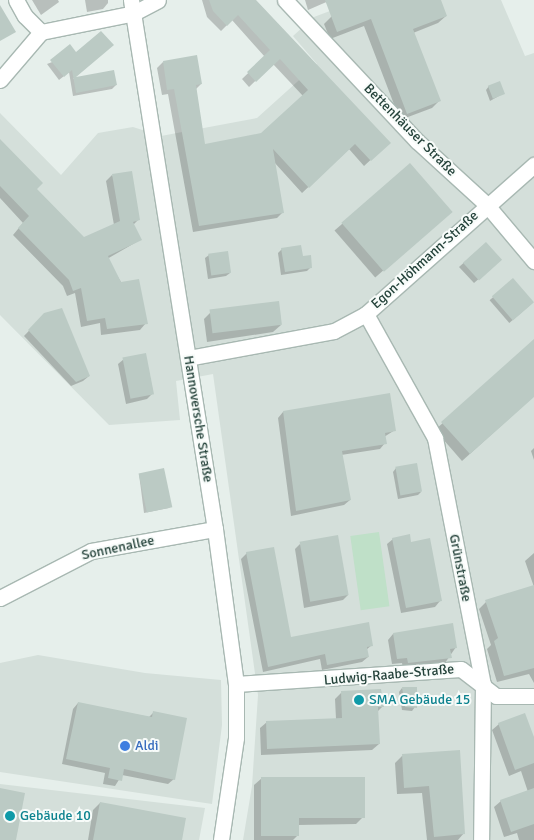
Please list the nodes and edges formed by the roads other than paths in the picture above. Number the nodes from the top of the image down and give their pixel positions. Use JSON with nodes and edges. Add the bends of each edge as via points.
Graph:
{"nodes":[{"id":1,"x":16,"y":0,"type":"edge"},
{"id":2,"x":158,"y":0,"type":"edge"},
{"id":3,"x":285,"y":0,"type":"edge"},
{"id":4,"x":133,"y":6,"type":"edge"},
{"id":5,"x":41,"y":32,"type":"junction"},
{"id":6,"x":0,"y":80,"type":"edge"},
{"id":7,"x":534,"y":165,"type":"edge"},
{"id":8,"x":486,"y":204,"type":"junction"},
{"id":9,"x":534,"y":261,"type":"edge"},
{"id":10,"x":366,"y":314,"type":"junction"},
{"id":11,"x":188,"y":358,"type":"junction"},
{"id":12,"x":216,"y":529,"type":"junction"},
{"id":13,"x":0,"y":598,"type":"edge"},
{"id":14,"x":236,"y":684,"type":"junction"},
{"id":15,"x":482,"y":684,"type":"junction"},
{"id":16,"x":534,"y":696,"type":"edge"},
{"id":17,"x":221,"y":840,"type":"edge"},
{"id":18,"x":482,"y":840,"type":"edge"}],
"edges":[{"from":1,"to":5,"type":"street"},
{"from":2,"to":4,"type":"street"},
{"from":3,"to":8,"type":"street","name":"Bettenhäuser Straße","via":[[417,142]]},
{"from":4,"to":5,"type":"street"},
{"from":4,"to":11,"type":"street","name":"Hannoversche Straße"},
{"from":5,"to":6,"type":"street"},
{"from":7,"to":8,"type":"street","name":"Egon-Höhmann-Straße"},
{"from":8,"to":9,"type":"street","name":"Bettenhäuser Straße"},
{"from":8,"to":10,"type":"street","name":"Egon-Höhmann-Straße","via":[[413,275]]},
{"from":10,"to":11,"type":"street","name":"Egon-Höhmann-Straße","via":[[334,331]]},
{"from":10,"to":15,"type":"street","name":"Grünstraße","via":[[435,438]]},
{"from":11,"to":12,"type":"street","name":"Hannoversche Straße"},
{"from":12,"to":13,"type":"street","name":"Sonnenallee","via":[[91,551]]},
{"from":12,"to":14,"type":"street","name":"Hannoversche Straße"},
{"from":14,"to":15,"type":"street","name":"Ludwig-Raabe-Straße","via":[[461,669]]},
{"from":14,"to":17,"type":"street","name":"Hannoversche Straße","via":[[236,738]]},
{"from":15,"to":16,"type":"street","name":"Ludwig-Raabe-Straße","via":[[496,696]]},
{"from":15,"to":18,"type":"street","name":"Grünstraße"}]}
